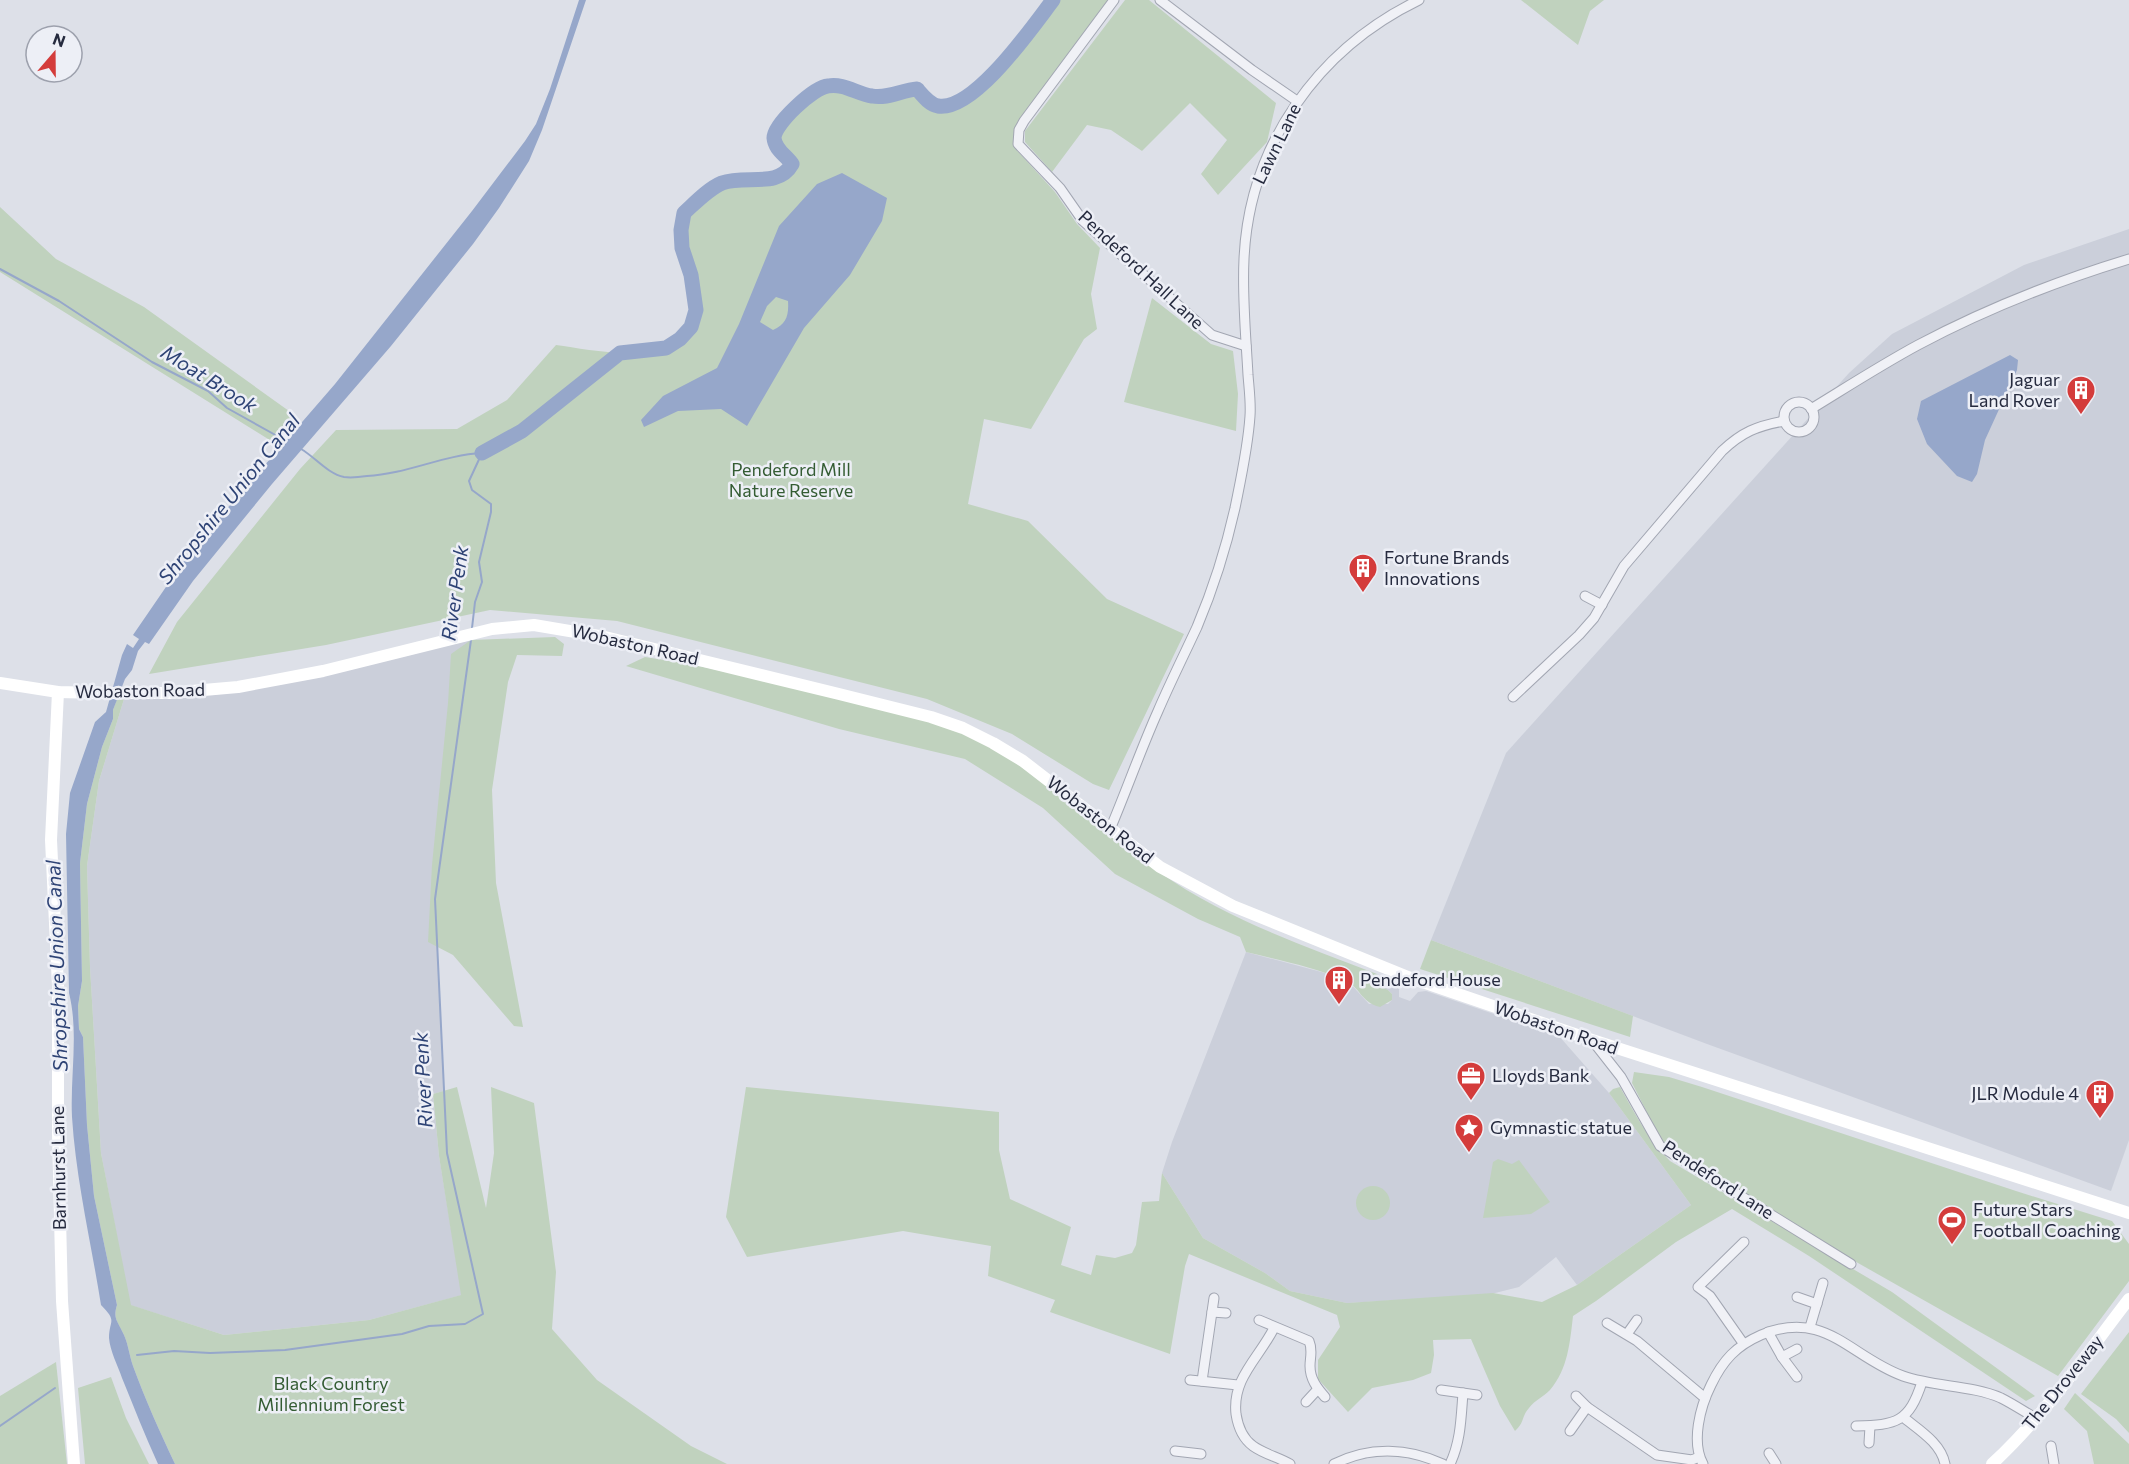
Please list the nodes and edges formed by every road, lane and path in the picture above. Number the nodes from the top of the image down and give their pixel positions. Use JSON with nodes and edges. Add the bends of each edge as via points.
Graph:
{"nodes":[{"id":1,"x":1114,"y":0,"type":"edge"},
{"id":2,"x":1160,"y":0,"type":"edge"},
{"id":3,"x":1419,"y":0,"type":"edge"},
{"id":4,"x":1297,"y":101,"type":"junction"},
{"id":5,"x":2129,"y":259,"type":"edge"},
{"id":6,"x":1246,"y":346,"type":"junction"},
{"id":7,"x":1812,"y":409,"type":"junction"},
{"id":8,"x":1784,"y":420,"type":"junction"},
{"id":9,"x":1585,"y":596,"type":"dead end"},
{"id":10,"x":1602,"y":605,"type":"junction"},
{"id":11,"x":0,"y":683,"type":"edge"},
{"id":12,"x":58,"y":692,"type":"junction"},
{"id":13,"x":1514,"y":697,"type":"dead end"},
{"id":14,"x":1111,"y":827,"type":"junction"},
{"id":15,"x":1592,"y":1040,"type":"junction"},
{"id":16,"x":2114,"y":1208,"type":"junction"},
{"id":17,"x":2129,"y":1213,"type":"edge"},
{"id":18,"x":2129,"y":1220,"type":"edge"},
{"id":19,"x":1744,"y":1242,"type":"dead end"},
{"id":20,"x":1851,"y":1264,"type":"dead end"},
{"id":21,"x":1687,"y":1283,"type":"dead end"},
{"id":22,"x":1823,"y":1283,"type":"dead end"},
{"id":23,"x":1698,"y":1287,"type":"junction"},
{"id":24,"x":1797,"y":1297,"type":"dead end"},
{"id":25,"x":1214,"y":1298,"type":"dead end"},
{"id":26,"x":2129,"y":1299,"type":"edge"},
{"id":27,"x":1817,"y":1304,"type":"junction"},
{"id":28,"x":1212,"y":1312,"type":"junction"},
{"id":29,"x":1226,"y":1313,"type":"dead end"},
{"id":30,"x":1259,"y":1320,"type":"dead end"},
{"id":31,"x":1637,"y":1320,"type":"dead end"},
{"id":32,"x":1607,"y":1323,"type":"dead end"},
{"id":33,"x":1810,"y":1327,"type":"junction"},
{"id":34,"x":1274,"y":1328,"type":"junction"},
{"id":35,"x":1768,"y":1332,"type":"junction"},
{"id":36,"x":1627,"y":1334,"type":"junction"},
{"id":37,"x":1743,"y":1343,"type":"junction"},
{"id":38,"x":1797,"y":1349,"type":"dead end"},
{"id":39,"x":1782,"y":1357,"type":"junction"},
{"id":40,"x":1797,"y":1377,"type":"dead end"},
{"id":41,"x":1190,"y":1380,"type":"dead end"},
{"id":42,"x":1202,"y":1381,"type":"junction"},
{"id":43,"x":1922,"y":1382,"type":"junction"},
{"id":44,"x":1238,"y":1385,"type":"junction"},
{"id":45,"x":1441,"y":1390,"type":"dead end"},
{"id":46,"x":1463,"y":1393,"type":"junction"},
{"id":47,"x":1477,"y":1395,"type":"dead end"},
{"id":48,"x":1576,"y":1396,"type":"dead end"},
{"id":49,"x":1705,"y":1398,"type":"junction"},
{"id":50,"x":1306,"y":1402,"type":"dead end"},
{"id":51,"x":1587,"y":1407,"type":"junction"},
{"id":52,"x":1903,"y":1417,"type":"junction"},
{"id":53,"x":2037,"y":1419,"type":"junction"},
{"id":54,"x":1856,"y":1426,"type":"dead end"},
{"id":55,"x":1870,"y":1426,"type":"junction"},
{"id":56,"x":1570,"y":1431,"type":"dead end"},
{"id":57,"x":1869,"y":1443,"type":"dead end"},
{"id":58,"x":2051,"y":1446,"type":"dead end"},
{"id":59,"x":1175,"y":1451,"type":"dead end"},
{"id":60,"x":1187,"y":1452,"type":"junction"},
{"id":61,"x":1769,"y":1453,"type":"dead end"},
{"id":62,"x":1201,"y":1454,"type":"dead end"},
{"id":63,"x":1657,"y":1455,"type":"junction"},
{"id":64,"x":1701,"y":1461,"type":"edge"},
{"id":65,"x":74,"y":1464,"type":"edge"},
{"id":66,"x":1190,"y":1464,"type":"edge"},
{"id":67,"x":1290,"y":1464,"type":"edge"},
{"id":68,"x":1334,"y":1464,"type":"edge"},
{"id":69,"x":1443,"y":1464,"type":"edge"},
{"id":70,"x":1450,"y":1464,"type":"edge"},
{"id":71,"x":1651,"y":1464,"type":"edge"},
{"id":72,"x":1776,"y":1464,"type":"edge"},
{"id":73,"x":1945,"y":1464,"type":"edge"},
{"id":74,"x":1992,"y":1464,"type":"edge"},
{"id":75,"x":2054,"y":1464,"type":"edge"}],
"edges":[{"from":1,"to":6,"type":"street","name":"Pendeford Hall Lane","via":[[1024,121],[1018,144],[1060,188],[1083,221],[1212,336]]},
{"from":2,"to":4,"type":"street"},
{"from":3,"to":4,"type":"street","name":"Lawn Lane","via":[[1346,47]]},
{"from":4,"to":6,"type":"street","name":"Lawn Lane","via":[[1262,168],[1252,197],[1244,258]]},
{"from":5,"to":7,"type":"street","via":[[1971,319],[1917,346]]},
{"from":6,"to":14,"type":"street","via":[[1250,415],[1227,537],[1198,625]]},
{"from":7,"to":8,"type":"street","via":[[1803,402],[1793,403],[1785,409]]},
{"from":7,"to":8,"type":"street","via":[[1813,422],[1805,431],[1792,431]]},
{"from":8,"to":10,"type":"street","via":[[1751,429],[1722,451],[1624,566]]},
{"from":9,"to":10,"type":"street"},
{"from":10,"to":13,"type":"street","via":[[1579,636]]},
{"from":11,"to":12,"type":"street","name":"Wobaston Road"},
{"from":12,"to":14,"type":"street","name":"Wobaston Road","via":[[214,690],[315,673],[492,628],[534,626],[566,630],[828,691],[963,728],[1023,761]]},
{"from":12,"to":65,"type":"street","name":"Barnhurst Lane","via":[[51,840],[58,986],[62,1301]]},
{"from":14,"to":15,"type":"street","name":"Wobaston Road","via":[[1160,867],[1233,906],[1408,977]]},
{"from":15,"to":16,"type":"street","name":"Wobaston Road"},
{"from":15,"to":20,"type":"street","name":"Pendeford Lane","via":[[1621,1077],[1660,1146]]},
{"from":16,"to":17,"type":"street","name":"Wobaston Road"},
{"from":16,"to":18,"type":"street","name":"Wobaston Road"},
{"from":19,"to":23,"type":"street"},
{"from":21,"to":23,"type":"street"},
{"from":22,"to":27,"type":"street"},
{"from":23,"to":37,"type":"street","via":[[1710,1296]]},
{"from":24,"to":27,"type":"street"},
{"from":25,"to":28,"type":"street"},
{"from":26,"to":53,"type":"street","name":"The Droveway"},
{"from":27,"to":33,"type":"street"},
{"from":28,"to":29,"type":"street"},
{"from":28,"to":42,"type":"street"},
{"from":30,"to":34,"type":"street"},
{"from":31,"to":36,"type":"street"},
{"from":32,"to":36,"type":"street"},
{"from":33,"to":35,"type":"street"},
{"from":33,"to":43,"type":"street"},
{"from":34,"to":44,"type":"street"},
{"from":34,"to":50,"type":"street","via":[[1309,1341],[1312,1377],[1322,1393]]},
{"from":35,"to":37,"type":"street"},
{"from":35,"to":39,"type":"street"},
{"from":36,"to":49,"type":"street"},
{"from":37,"to":49,"type":"street","via":[[1730,1355]]},
{"from":38,"to":39,"type":"street"},
{"from":39,"to":40,"type":"street"},
{"from":41,"to":42,"type":"street"},
{"from":42,"to":44,"type":"street"},
{"from":43,"to":52,"type":"street"},
{"from":43,"to":53,"type":"street","via":[[2000,1398]]},
{"from":44,"to":67,"type":"street","via":[[1237,1423],[1243,1436],[1253,1446]]},
{"from":45,"to":46,"type":"street"},
{"from":46,"to":47,"type":"street"},
{"from":46,"to":70,"type":"street","via":[[1459,1440]]},
{"from":48,"to":51,"type":"street"},
{"from":49,"to":64,"type":"street","via":[[1697,1442]]},
{"from":51,"to":56,"type":"street"},
{"from":51,"to":63,"type":"street"},
{"from":52,"to":55,"type":"street"},
{"from":52,"to":73,"type":"street","via":[[1930,1439]]},
{"from":53,"to":74,"type":"street","name":"The Droveway"},
{"from":54,"to":55,"type":"street"},
{"from":55,"to":57,"type":"street"},
{"from":58,"to":75,"type":"street"},
{"from":59,"to":60,"type":"street"},
{"from":60,"to":62,"type":"street"},
{"from":60,"to":66,"type":"street"},
{"from":61,"to":72,"type":"street"},
{"from":63,"to":64,"type":"street"},
{"from":63,"to":71,"type":"street"},
{"from":68,"to":69,"type":"street","via":[[1361,1454],[1406,1451]]}]}
